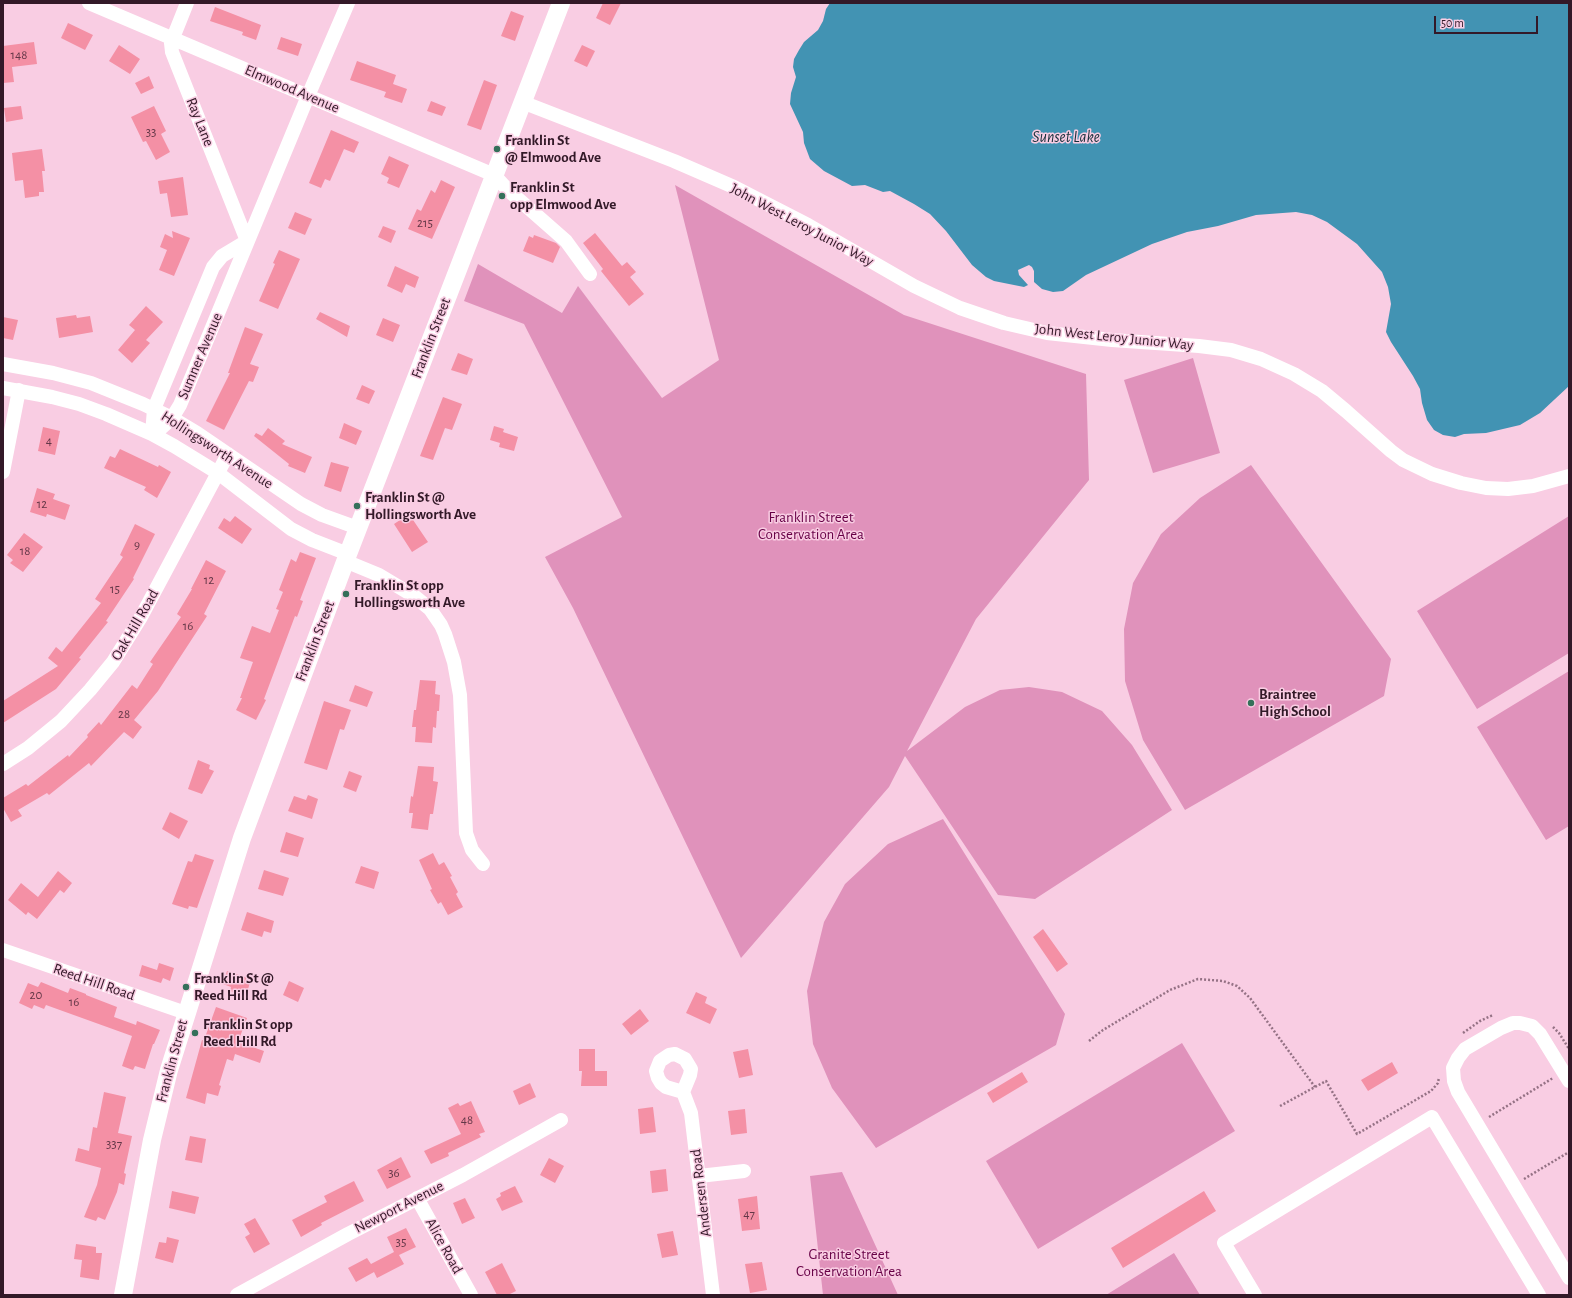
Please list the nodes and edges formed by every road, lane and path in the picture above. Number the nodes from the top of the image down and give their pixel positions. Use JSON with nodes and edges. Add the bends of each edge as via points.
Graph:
{"nodes":[{"id":1,"x":89,"y":3,"type":"edge"},
{"id":2,"x":187,"y":3,"type":"edge"},
{"id":3,"x":348,"y":3,"type":"edge"},
{"id":4,"x":561,"y":3,"type":"edge"},
{"id":5,"x":172,"y":38,"type":"junction"},
{"id":6,"x":308,"y":96,"type":"junction"},
{"id":7,"x":522,"y":102,"type":"junction"},
{"id":8,"x":494,"y":175,"type":"junction"},
{"id":9,"x":247,"y":241,"type":"junction"},
{"id":10,"x":590,"y":274,"type":"dead end"},
{"id":11,"x":4,"y":364,"type":"edge"},
{"id":12,"x":3,"y":382,"type":"edge"},
{"id":13,"x":3,"y":388,"type":"edge"},
{"id":14,"x":20,"y":390,"type":"junction"},
{"id":15,"x":154,"y":409,"type":"junction"},
{"id":16,"x":172,"y":418,"type":"junction"},
{"id":17,"x":152,"y":434,"type":"junction"},
{"id":18,"x":228,"y":454,"type":"junction"},
{"id":19,"x":3,"y":472,"type":"edge"},
{"id":20,"x":218,"y":473,"type":"junction"},
{"id":21,"x":1569,"y":476,"type":"edge"},
{"id":22,"x":358,"y":528,"type":"junction"},
{"id":23,"x":347,"y":557,"type":"junction"},
{"id":24,"x":3,"y":764,"type":"edge"},
{"id":25,"x":483,"y":864,"type":"dead end"},
{"id":26,"x":3,"y":950,"type":"edge"},
{"id":27,"x":1500,"y":1012,"type":"dead end"},
{"id":28,"x":186,"y":1013,"type":"junction"},
{"id":29,"x":1550,"y":1025,"type":"dead end"},
{"id":30,"x":1462,"y":1034,"type":"dead end"},
{"id":31,"x":1089,"y":1041,"type":"dead end"},
{"id":32,"x":1569,"y":1049,"type":"edge"},
{"id":33,"x":1440,"y":1070,"type":"dead end"},
{"id":34,"x":1555,"y":1076,"type":"dead end"},
{"id":35,"x":1569,"y":1081,"type":"edge"},
{"id":36,"x":1315,"y":1087,"type":"junction"},
{"id":37,"x":683,"y":1092,"type":"dead end"},
{"id":38,"x":1280,"y":1106,"type":"dead end"},
{"id":39,"x":562,"y":1120,"type":"dead end"},
{"id":40,"x":1485,"y":1120,"type":"dead end"},
{"id":41,"x":1569,"y":1152,"type":"edge"},
{"id":42,"x":744,"y":1171,"type":"dead end"},
{"id":43,"x":699,"y":1176,"type":"junction"},
{"id":44,"x":1524,"y":1179,"type":"dead end"},
{"id":45,"x":417,"y":1198,"type":"junction"},
{"id":46,"x":1569,"y":1256,"type":"edge"},
{"id":47,"x":1567,"y":1276,"type":"edge"},
{"id":48,"x":123,"y":1295,"type":"edge"},
{"id":49,"x":237,"y":1295,"type":"edge"},
{"id":50,"x":471,"y":1295,"type":"edge"},
{"id":51,"x":713,"y":1295,"type":"edge"},
{"id":52,"x":1255,"y":1295,"type":"edge"},
{"id":53,"x":1539,"y":1295,"type":"edge"}],
"edges":[{"from":1,"to":5,"type":"street","name":"Elmwood Avenue"},
{"from":2,"to":5,"type":"street"},
{"from":3,"to":6,"type":"street","name":"Sumner Avenue"},
{"from":4,"to":7,"type":"main road","name":"Franklin Street"},
{"from":5,"to":6,"type":"street","name":"Elmwood Avenue"},
{"from":5,"to":9,"type":"street","name":"Ray Lane","via":[[174,56]]},
{"from":6,"to":8,"type":"street","name":"Elmwood Avenue"},
{"from":6,"to":9,"type":"street","name":"Sumner Avenue"},
{"from":7,"to":8,"type":"main road","name":"Franklin Street"},
{"from":7,"to":21,"type":"street","name":"John West Leroy Junior Way","via":[[734,187],[808,225],[914,286],[960,308],[1004,323],[1046,333],[1199,346],[1231,350],[1261,359],[1294,374],[1322,391],[1403,460],[1432,474],[1461,483],[1508,490]]},
{"from":8,"to":10,"type":"street","via":[[566,241]]},
{"from":8,"to":22,"type":"main road","name":"Franklin Street"},
{"from":9,"to":15,"type":"street","name":"Sumner Avenue","via":[[222,256],[213,267]]},
{"from":9,"to":16,"type":"street","name":"Sumner Avenue","via":[[183,398]]},
{"from":11,"to":12,"type":"street"},
{"from":11,"to":15,"type":"street","name":"Hollingsworth Avenue","via":[[91,383]]},
{"from":13,"to":14,"type":"street","name":"Hollingsworth Avenue"},
{"from":14,"to":17,"type":"street","name":"Hollingsworth Avenue","via":[[79,404]]},
{"from":14,"to":19,"type":"street"},
{"from":15,"to":16,"type":"street","name":"Hollingsworth Avenue"},
{"from":15,"to":17,"type":"street","name":"Sumner Avenue"},
{"from":16,"to":17,"type":"street","name":"Sumner Avenue"},
{"from":16,"to":18,"type":"street","name":"Hollingsworth Avenue"},
{"from":17,"to":20,"type":"street","name":"Hollingsworth Avenue"},
{"from":18,"to":20,"type":"street","name":"Oak Hill Road"},
{"from":18,"to":22,"type":"street","name":"Hollingsworth Avenue","via":[[301,504]]},
{"from":20,"to":23,"type":"street","name":"Hollingsworth Avenue","via":[[291,529]]},
{"from":20,"to":24,"type":"street","name":"Oak Hill Road","via":[[141,617],[113,662],[61,720],[28,748]]},
{"from":22,"to":23,"type":"main road","name":"Franklin Street"},
{"from":23,"to":25,"type":"street","name":"Hollingsworth Avenue","via":[[414,596],[430,609],[445,634],[454,662],[460,695],[466,833],[472,850]]},
{"from":23,"to":28,"type":"main road","name":"Franklin Street","via":[[242,838]]},
{"from":26,"to":28,"type":"street","name":"Reed Hill Road"},
{"from":27,"to":30,"type":"path","via":[[1480,1021]]},
{"from":28,"to":48,"type":"main road","name":"Franklin Street","via":[[156,1122]]},
{"from":29,"to":32,"type":"path","via":[[1559,1033]]},
{"from":31,"to":36,"type":"path","via":[[1170,990],[1198,979],[1223,981],[1236,986],[1250,998]]},
{"from":33,"to":36,"type":"path","via":[[1438,1083],[1431,1091],[1357,1134],[1326,1082]]},
{"from":34,"to":40,"type":"path"},
{"from":35,"to":47,"type":"street","via":[[1540,1034],[1532,1026],[1520,1023],[1501,1028],[1466,1049],[1453,1068],[1458,1092]]},
{"from":36,"to":38,"type":"path"},
{"from":37,"to":43,"type":"street","name":"Andersen Road","via":[[691,1113]]},
{"from":39,"to":45,"type":"street","name":"Newport Avenue"},
{"from":41,"to":44,"type":"path"},
{"from":42,"to":43,"type":"street"},
{"from":43,"to":51,"type":"street","name":"Andersen Road"},
{"from":45,"to":49,"type":"street","name":"Newport Avenue"},
{"from":45,"to":50,"type":"street","name":"Alice Road"},
{"from":46,"to":47,"type":"street","via":[[1565,1265]]},
{"from":52,"to":53,"type":"street","via":[[1224,1243],[1432,1117]]}]}
